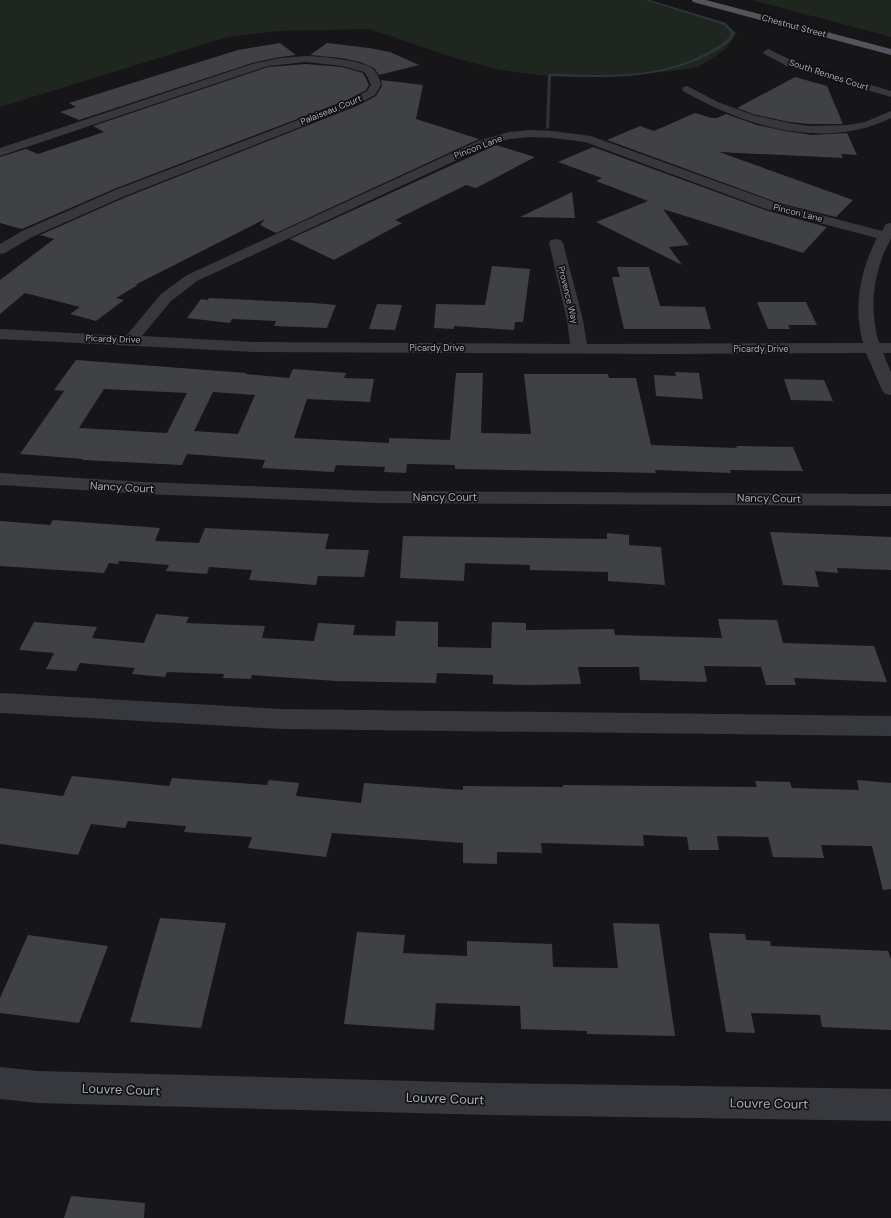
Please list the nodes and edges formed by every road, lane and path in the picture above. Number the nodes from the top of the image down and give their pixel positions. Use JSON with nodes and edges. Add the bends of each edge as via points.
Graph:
{"nodes":[{"id":1,"x":696,"y":0,"type":"edge"},
{"id":2,"x":768,"y":52,"type":"dead end"},
{"id":3,"x":891,"y":52,"type":"edge"},
{"id":4,"x":687,"y":89,"type":"dead end"},
{"id":5,"x":891,"y":94,"type":"edge"},
{"id":6,"x":891,"y":114,"type":"edge"},
{"id":7,"x":0,"y":152,"type":"edge"},
{"id":8,"x":888,"y":231,"type":"edge"},
{"id":9,"x":556,"y":243,"type":"dead end"},
{"id":10,"x":0,"y":250,"type":"edge"},
{"id":11,"x":0,"y":334,"type":"edge"},
{"id":12,"x":132,"y":340,"type":"junction"},
{"id":13,"x":579,"y":348,"type":"junction"},
{"id":14,"x":874,"y":348,"type":"junction"},
{"id":15,"x":891,"y":348,"type":"edge"},
{"id":16,"x":891,"y":390,"type":"edge"},
{"id":17,"x":0,"y":479,"type":"edge"},
{"id":18,"x":891,"y":500,"type":"edge"},
{"id":19,"x":0,"y":703,"type":"edge"},
{"id":20,"x":891,"y":726,"type":"edge"},
{"id":21,"x":0,"y":1083,"type":"edge"},
{"id":22,"x":891,"y":1105,"type":"edge"}],
"edges":[{"from":1,"to":3,"type":"main road","name":"Chestnut Street"},
{"from":2,"to":5,"type":"street","name":"South Rennes Court","via":[[809,70]]},
{"from":4,"to":6,"type":"street","via":[[713,104],[750,118],[792,128],[846,130],[867,125]]},
{"from":7,"to":10,"type":"street","name":"Palaiseau Court","via":[[248,68],[277,61],[325,60],[346,63],[368,70],[376,85],[370,93],[352,103],[120,193],[27,234]]},
{"from":8,"to":12,"type":"street","name":"Pincon Lane","via":[[774,207],[587,139],[555,134],[522,134],[497,138],[458,154],[192,278],[176,287],[156,307]]},
{"from":8,"to":14,"type":"street","via":[[877,252],[870,274],[866,303],[867,327]]},
{"from":9,"to":13,"type":"street","name":"Provence Way"},
{"from":11,"to":12,"type":"street","name":"Picardy Drive"},
{"from":12,"to":13,"type":"street","name":"Picardy Drive","via":[[261,347]]},
{"from":13,"to":14,"type":"street","name":"Picardy Drive"},
{"from":14,"to":15,"type":"street","name":"Picardy Drive"},
{"from":14,"to":16,"type":"street"},
{"from":17,"to":18,"type":"street","name":"Nancy Court","via":[[144,488],[375,497]]},
{"from":19,"to":20,"type":"street","via":[[281,718]]},
{"from":21,"to":22,"type":"street","name":"Louvre Court","via":[[38,1087],[497,1099]]}]}
